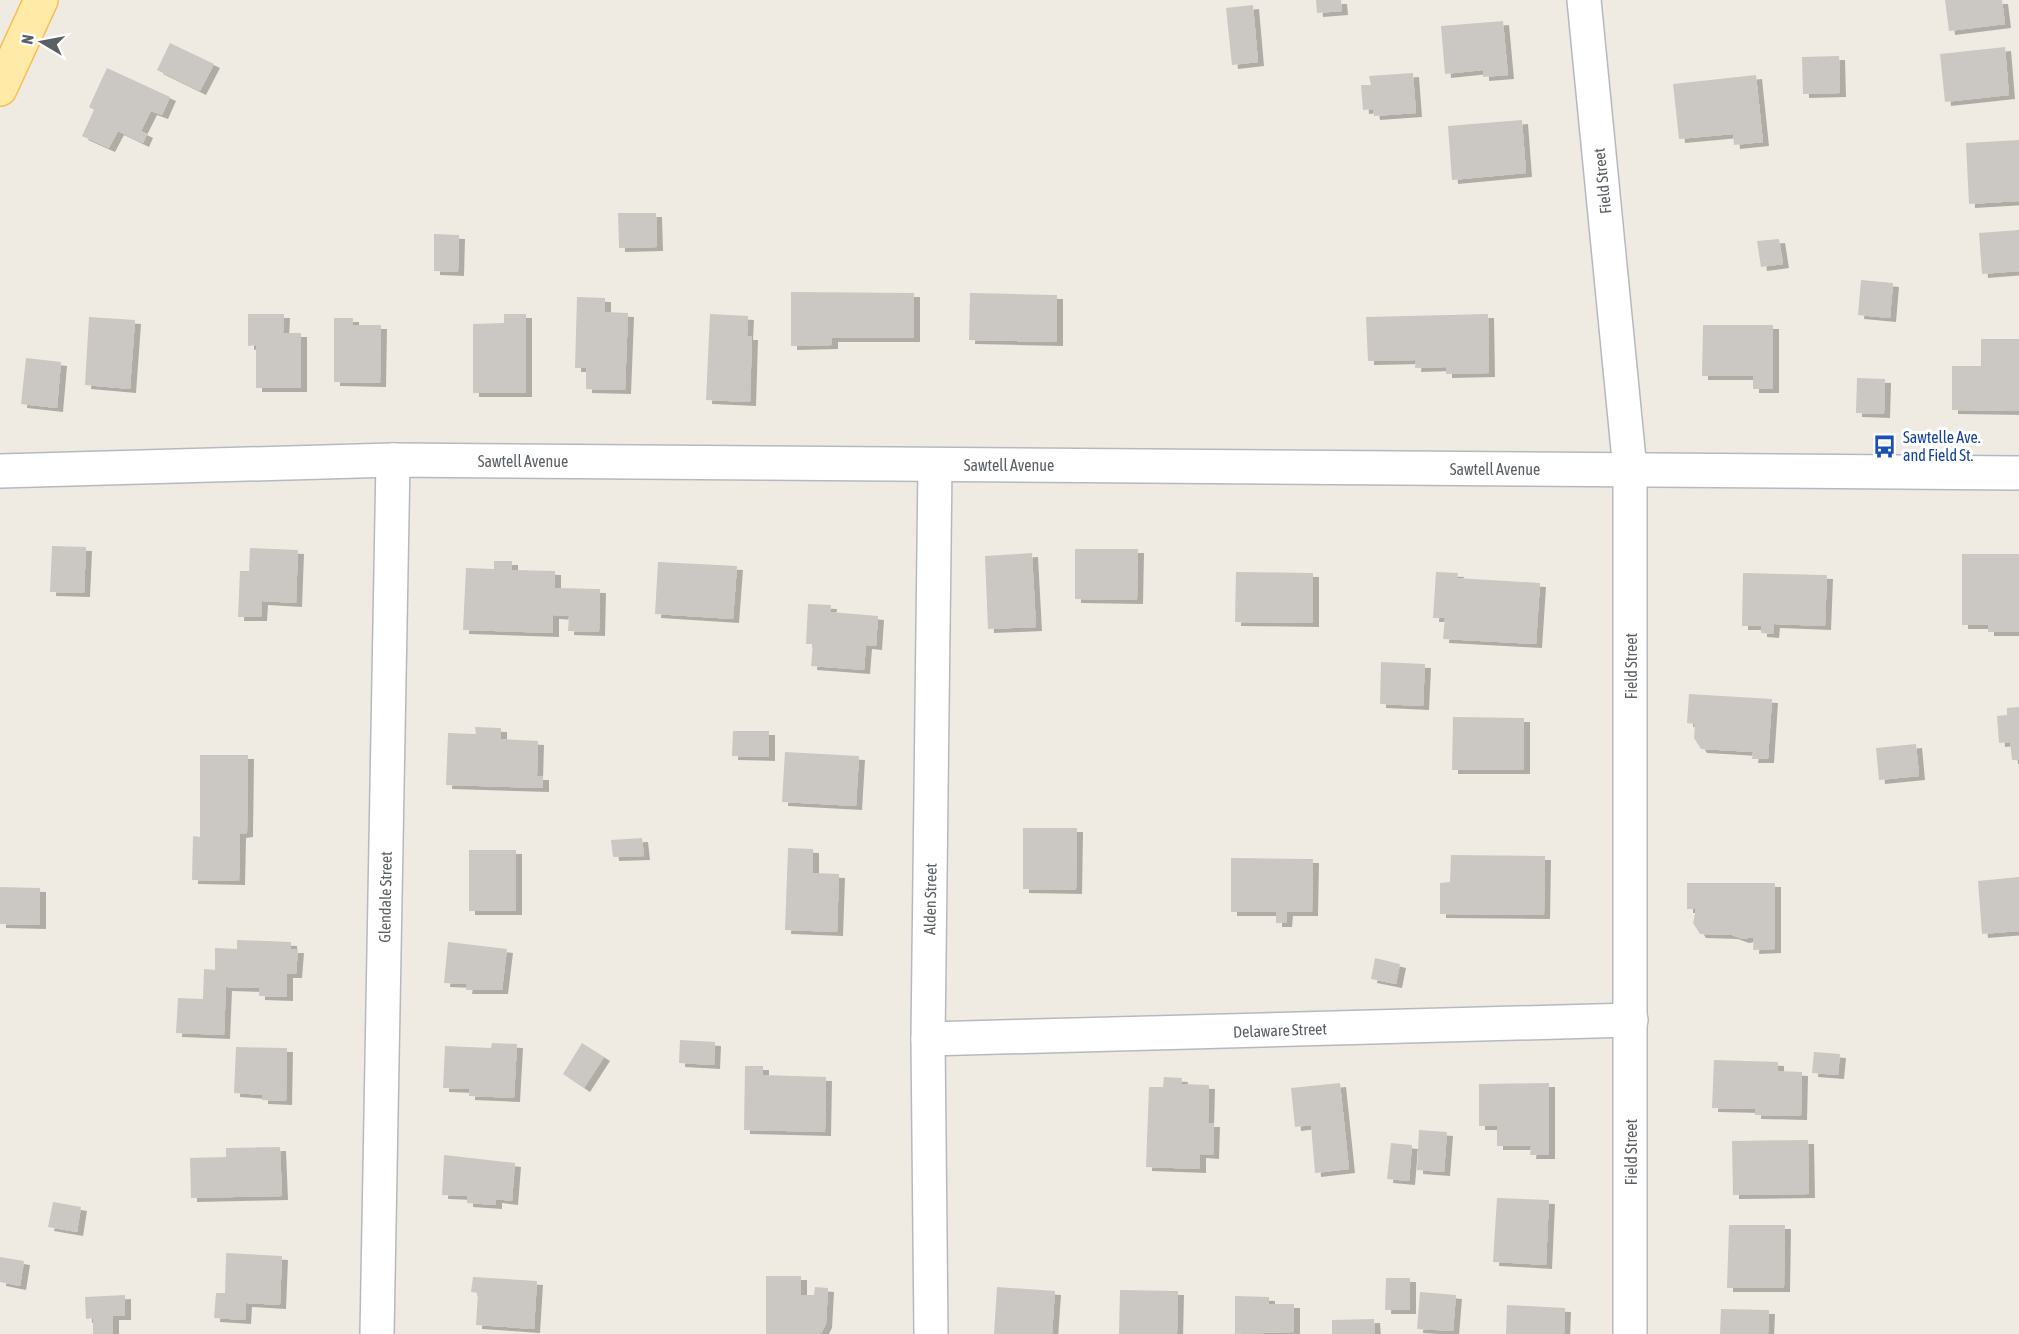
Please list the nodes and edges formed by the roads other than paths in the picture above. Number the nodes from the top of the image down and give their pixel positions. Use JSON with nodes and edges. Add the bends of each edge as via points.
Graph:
{"nodes":[{"id":1,"x":41,"y":0,"type":"edge"},
{"id":2,"x":1584,"y":0,"type":"edge"},
{"id":3,"x":0,"y":89,"type":"edge"},
{"id":4,"x":393,"y":460,"type":"junction"},
{"id":5,"x":935,"y":465,"type":"junction"},
{"id":6,"x":1630,"y":470,"type":"junction"},
{"id":7,"x":0,"y":471,"type":"edge"},
{"id":8,"x":2019,"y":472,"type":"edge"},
{"id":9,"x":1631,"y":1020,"type":"junction"},
{"id":10,"x":928,"y":1039,"type":"junction"},
{"id":11,"x":376,"y":1334,"type":"edge"},
{"id":12,"x":932,"y":1334,"type":"edge"},
{"id":13,"x":1630,"y":1334,"type":"edge"}],
"edges":[{"from":1,"to":3,"type":"main road"},
{"from":2,"to":6,"type":"street","name":"Field Street"},
{"from":4,"to":5,"type":"street","name":"Sawtell Avenue"},
{"from":4,"to":7,"type":"street","name":"Sawtell Avenue"},
{"from":4,"to":11,"type":"street","name":"Glendale Street"},
{"from":5,"to":6,"type":"street","name":"Sawtell Avenue"},
{"from":5,"to":10,"type":"street","name":"Alden Street"},
{"from":6,"to":8,"type":"street","name":"Sawtell Avenue"},
{"from":6,"to":9,"type":"street","name":"Field Street"},
{"from":9,"to":10,"type":"street","name":"Delaware Street"},
{"from":9,"to":13,"type":"street","name":"Field Street"},
{"from":10,"to":12,"type":"street","name":"Alden Street"}]}
